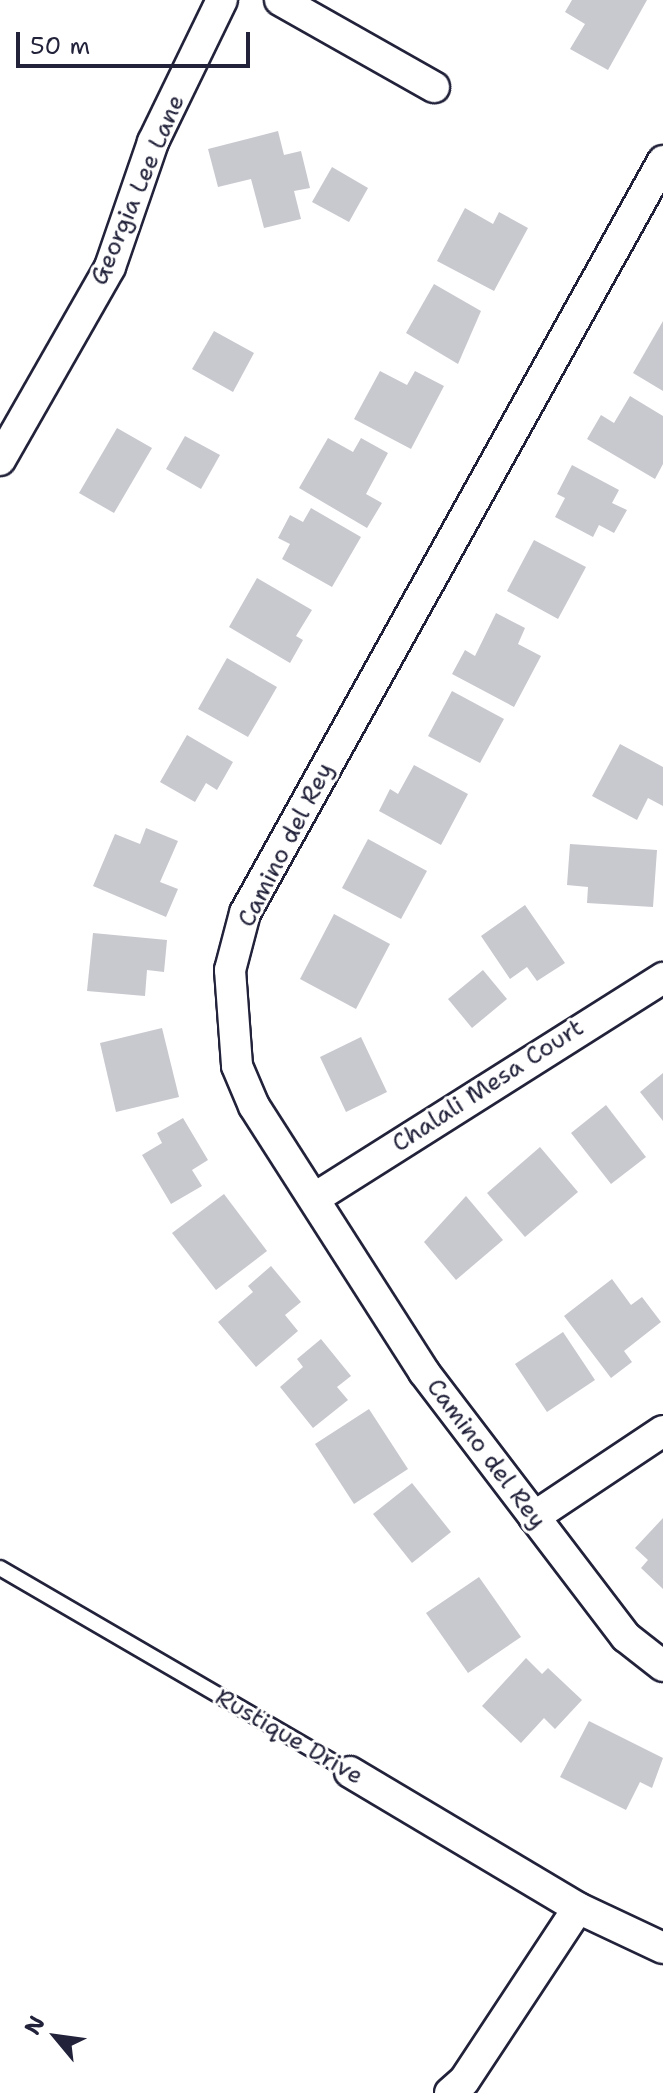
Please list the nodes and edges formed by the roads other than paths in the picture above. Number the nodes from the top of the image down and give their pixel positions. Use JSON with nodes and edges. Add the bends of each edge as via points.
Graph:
{"nodes":[{"id":1,"x":222,"y":0,"type":"edge"},
{"id":2,"x":280,"y":0,"type":"edge"},
{"id":3,"x":434,"y":87,"type":"dead end"},
{"id":4,"x":663,"y":161,"type":"edge"},
{"id":5,"x":651,"y":211,"type":"edge"},
{"id":6,"x":0,"y":460,"type":"edge"},
{"id":7,"x":663,"y":978,"type":"edge"},
{"id":8,"x":315,"y":1198,"type":"junction"},
{"id":9,"x":663,"y":1431,"type":"edge"},
{"id":10,"x":534,"y":1517,"type":"junction"},
{"id":11,"x":0,"y":1568,"type":"edge"},
{"id":12,"x":663,"y":1666,"type":"edge"},
{"id":13,"x":350,"y":1772,"type":"joint"},
{"id":14,"x":578,"y":1908,"type":"junction"},
{"id":15,"x":663,"y":1948,"type":"edge"},
{"id":16,"x":461,"y":2089,"type":"edge"}],
"edges":[{"from":1,"to":6,"type":"street","name":"Georgia Lee Lane","via":[[153,142],[110,267]]},
{"from":2,"to":3,"type":"street"},
{"from":4,"to":5,"type":"street","name":"Camino del Rey"},
{"from":5,"to":8,"type":"street","name":"Camino del Rey","via":[[245,913],[230,970],[237,1066],[254,1106]]},
{"from":7,"to":8,"type":"street","name":"Chalali Mesa Court"},
{"from":8,"to":10,"type":"street","name":"Camino del Rey","via":[[424,1372]]},
{"from":9,"to":10,"type":"street"},
{"from":10,"to":12,"type":"street","name":"Camino del Rey","via":[[626,1637]]},
{"from":11,"to":13,"type":"lane","name":"Rustique Drive"},
{"from":13,"to":14,"type":"street","name":"Rustique Drive"},
{"from":14,"to":15,"type":"street","name":"Rustique Drive"},
{"from":14,"to":16,"type":"street"}]}
